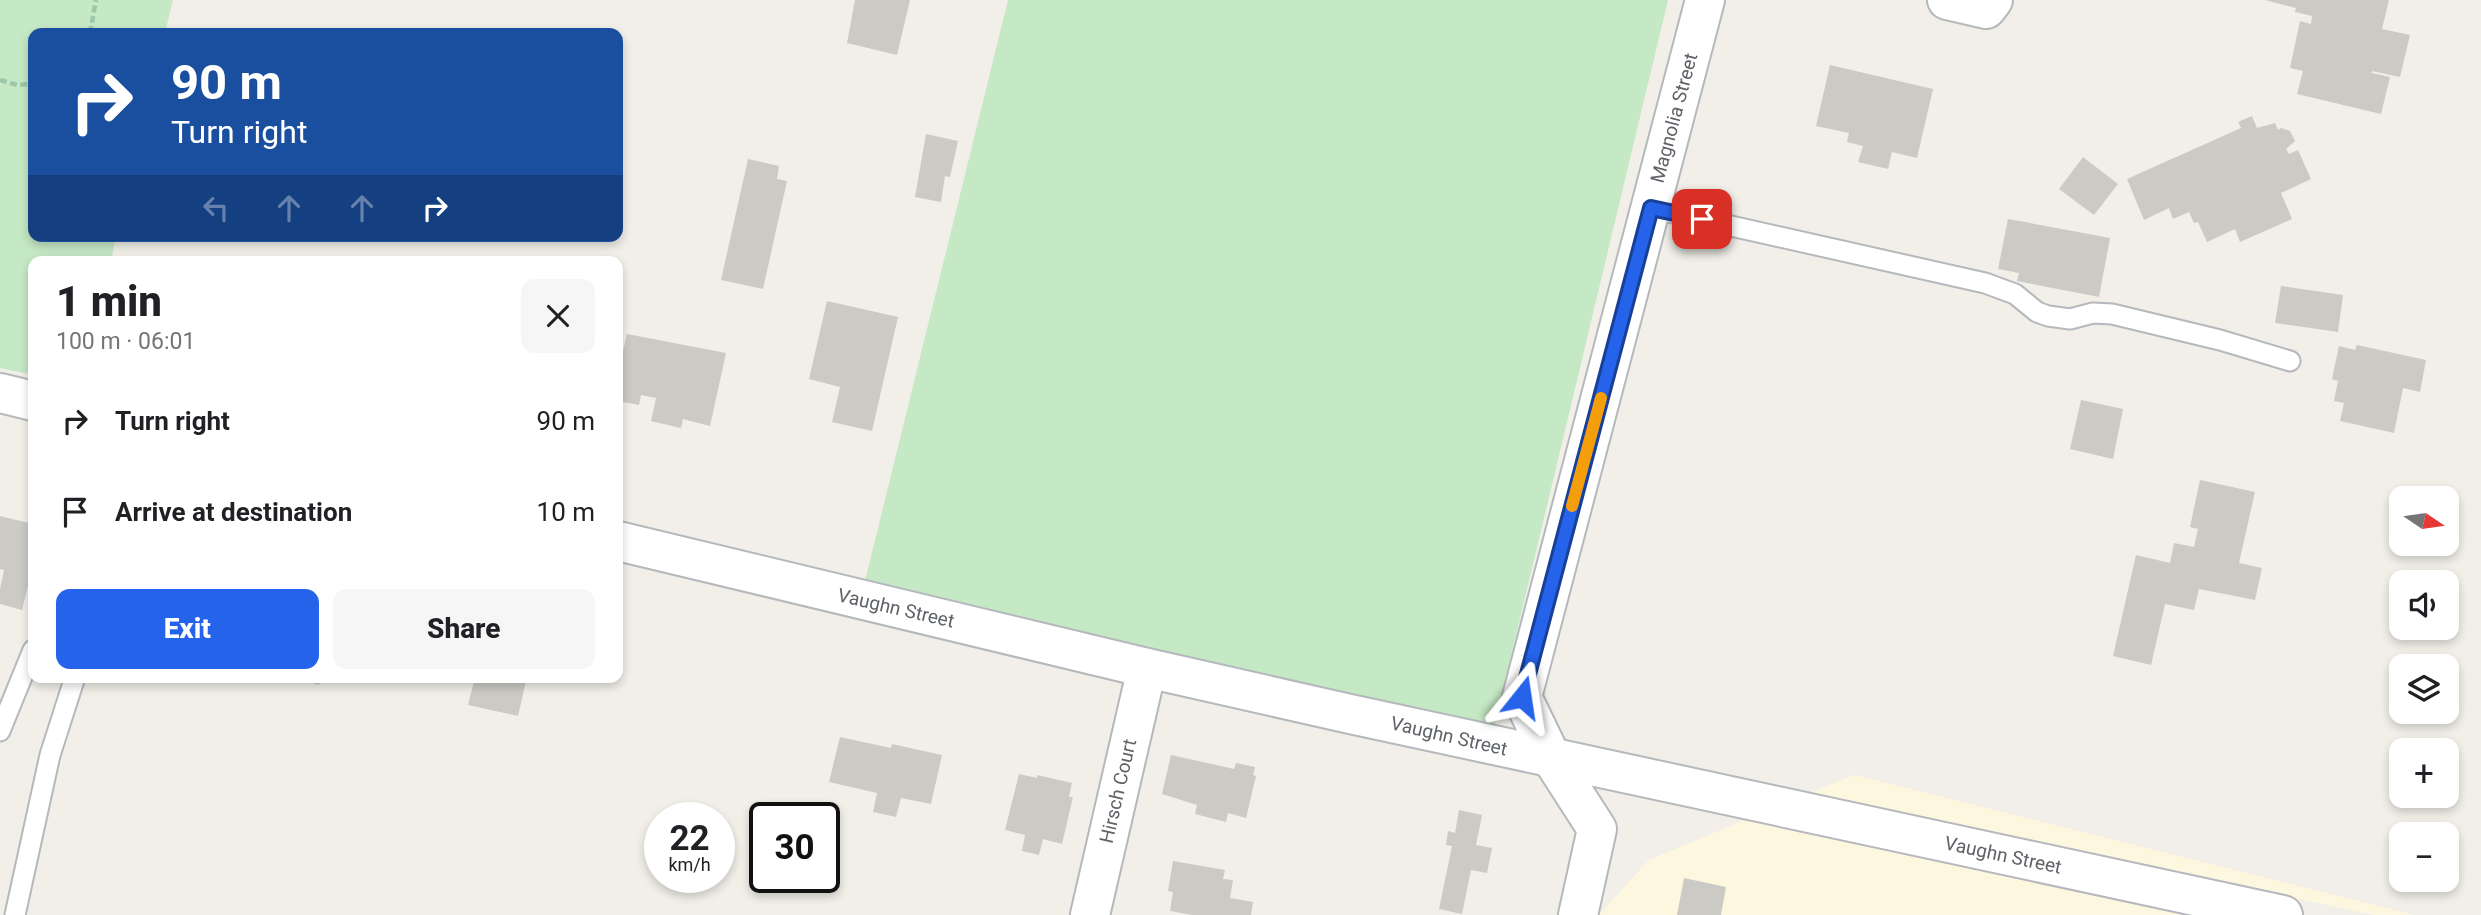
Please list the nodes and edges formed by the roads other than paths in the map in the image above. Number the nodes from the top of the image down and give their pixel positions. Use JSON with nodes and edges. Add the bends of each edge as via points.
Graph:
{"nodes":[{"id":1,"x":1705,"y":0,"type":"edge"},
{"id":2,"x":1947,"y":0,"type":"edge"},
{"id":3,"x":1993,"y":0,"type":"edge"},
{"id":4,"x":1651,"y":208,"type":"junction"},
{"id":5,"x":2290,"y":361,"type":"dead end"},
{"id":6,"x":0,"y":393,"type":"edge"},
{"id":7,"x":28,"y":400,"type":"edge"},
{"id":8,"x":623,"y":542,"type":"edge"},
{"id":9,"x":28,"y":662,"type":"edge"},
{"id":10,"x":1147,"y":668,"type":"junction"},
{"id":11,"x":73,"y":683,"type":"edge"},
{"id":12,"x":0,"y":731,"type":"edge"},
{"id":13,"x":1552,"y":759,"type":"junction"},
{"id":14,"x":2176,"y":904,"type":"edge"},
{"id":15,"x":15,"y":915,"type":"edge"},
{"id":16,"x":1090,"y":915,"type":"edge"},
{"id":17,"x":1578,"y":915,"type":"edge"},
{"id":18,"x":2283,"y":915,"type":"edge"}],
"edges":[{"from":1,"to":4,"type":"street","name":"Magnolia Street"},
{"from":2,"to":3,"type":"street","via":[[1986,9]]},
{"from":4,"to":5,"type":"lane","via":[[1986,283],[2015,294],[2048,316],[2070,319],[2112,314]]},
{"from":4,"to":13,"type":"street","name":"Magnolia Street","via":[[1522,697]]},
{"from":6,"to":7,"type":"street"},
{"from":8,"to":10,"type":"street","name":"Vaughn Street"},
{"from":9,"to":12,"type":"lane"},
{"from":10,"to":13,"type":"street","name":"Vaughn Street"},
{"from":10,"to":16,"type":"street","name":"Hirsch Court"},
{"from":11,"to":15,"type":"lane","via":[[50,755]]},
{"from":13,"to":14,"type":"street","name":"Vaughn Street"},
{"from":13,"to":17,"type":"street","name":"Magnolia Street","via":[[1597,829]]},
{"from":14,"to":18,"type":"street","name":"Vaughn Street"}]}
